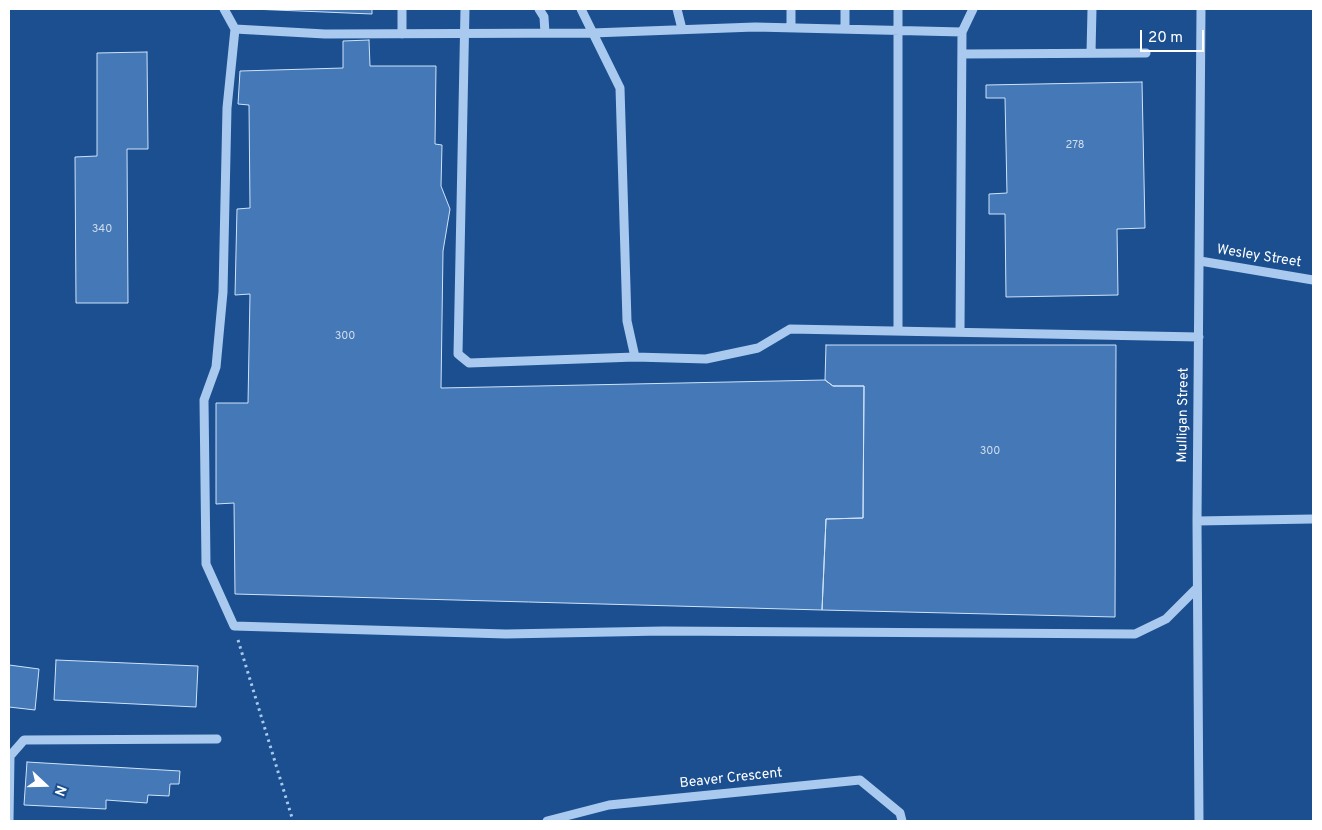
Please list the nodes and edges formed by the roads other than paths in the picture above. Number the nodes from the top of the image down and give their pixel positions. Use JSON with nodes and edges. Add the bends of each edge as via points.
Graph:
{"nodes":[{"id":1,"x":224,"y":9,"type":"edge"},
{"id":2,"x":402,"y":9,"type":"edge"},
{"id":3,"x":465,"y":9,"type":"edge"},
{"id":4,"x":540,"y":9,"type":"edge"},
{"id":5,"x":580,"y":9,"type":"edge"},
{"id":6,"x":677,"y":9,"type":"edge"},
{"id":7,"x":791,"y":9,"type":"edge"},
{"id":8,"x":845,"y":9,"type":"edge"},
{"id":9,"x":898,"y":9,"type":"edge"},
{"id":10,"x":973,"y":9,"type":"edge"},
{"id":11,"x":1092,"y":9,"type":"edge"},
{"id":12,"x":1200,"y":9,"type":"edge"},
{"id":13,"x":791,"y":28,"type":"junction"},
{"id":14,"x":235,"y":29,"type":"junction"},
{"id":15,"x":682,"y":29,"type":"junction"},
{"id":16,"x":844,"y":29,"type":"junction"},
{"id":17,"x":898,"y":31,"type":"junction"},
{"id":18,"x":962,"y":32,"type":"junction"},
{"id":19,"x":545,"y":33,"type":"junction"},
{"id":20,"x":592,"y":33,"type":"junction"},
{"id":21,"x":402,"y":34,"type":"junction"},
{"id":22,"x":465,"y":34,"type":"junction"},
{"id":23,"x":1091,"y":53,"type":"junction"},
{"id":24,"x":1146,"y":53,"type":"dead end"},
{"id":25,"x":962,"y":54,"type":"junction"},
{"id":26,"x":1200,"y":262,"type":"junction"},
{"id":27,"x":1313,"y":280,"type":"edge"},
{"id":28,"x":898,"y":330,"type":"junction"},
{"id":29,"x":960,"y":331,"type":"junction"},
{"id":30,"x":1199,"y":337,"type":"junction"},
{"id":31,"x":635,"y":357,"type":"junction"},
{"id":32,"x":1313,"y":519,"type":"edge"},
{"id":33,"x":1197,"y":521,"type":"junction"},
{"id":34,"x":1197,"y":588,"type":"junction"},
{"id":35,"x":217,"y":739,"type":"dead end"},
{"id":36,"x":9,"y":821,"type":"edge"},
{"id":37,"x":547,"y":821,"type":"edge"},
{"id":38,"x":902,"y":821,"type":"edge"},
{"id":39,"x":1199,"y":821,"type":"edge"}],
"edges":[{"from":1,"to":14,"type":"street"},
{"from":2,"to":21,"type":"street"},
{"from":3,"to":22,"type":"street"},
{"from":4,"to":19,"type":"street"},
{"from":5,"to":20,"type":"street"},
{"from":6,"to":15,"type":"street"},
{"from":7,"to":13,"type":"street"},
{"from":8,"to":16,"type":"street"},
{"from":9,"to":17,"type":"street"},
{"from":10,"to":18,"type":"street"},
{"from":11,"to":23,"type":"street"},
{"from":12,"to":26,"type":"street","name":"Mulligan Street"},
{"from":13,"to":15,"type":"street"},
{"from":13,"to":16,"type":"street"},
{"from":14,"to":21,"type":"street"},
{"from":14,"to":34,"type":"street","via":[[227,108],[222,301],[216,367],[204,400],[206,564],[234,626],[506,634],[663,631],[1135,634],[1166,619]]},
{"from":15,"to":20,"type":"street"},
{"from":16,"to":17,"type":"street"},
{"from":17,"to":18,"type":"street"},
{"from":17,"to":28,"type":"street"},
{"from":18,"to":25,"type":"street"},
{"from":19,"to":20,"type":"street"},
{"from":19,"to":22,"type":"street"},
{"from":20,"to":31,"type":"street","via":[[620,88],[627,321]]},
{"from":21,"to":22,"type":"street"},
{"from":22,"to":31,"type":"street","via":[[458,354],[469,363]]},
{"from":23,"to":24,"type":"street"},
{"from":23,"to":25,"type":"street"},
{"from":25,"to":29,"type":"street"},
{"from":26,"to":27,"type":"street","name":"Wesley Street"},
{"from":26,"to":30,"type":"street","name":"Mulligan Street"},
{"from":28,"to":29,"type":"street"},
{"from":28,"to":31,"type":"street","via":[[790,328],[758,348],[706,359]]},
{"from":29,"to":30,"type":"street"},
{"from":30,"to":33,"type":"street","name":"Mulligan Street"},
{"from":32,"to":33,"type":"street"},
{"from":33,"to":34,"type":"street","name":"Mulligan Street"},
{"from":34,"to":39,"type":"street","name":"Mulligan Street"},
{"from":35,"to":36,"type":"street","via":[[24,740],[10,756]]},
{"from":37,"to":38,"type":"street","name":"Beaver Crescent","via":[[609,805],[860,780],[900,813]]}]}
